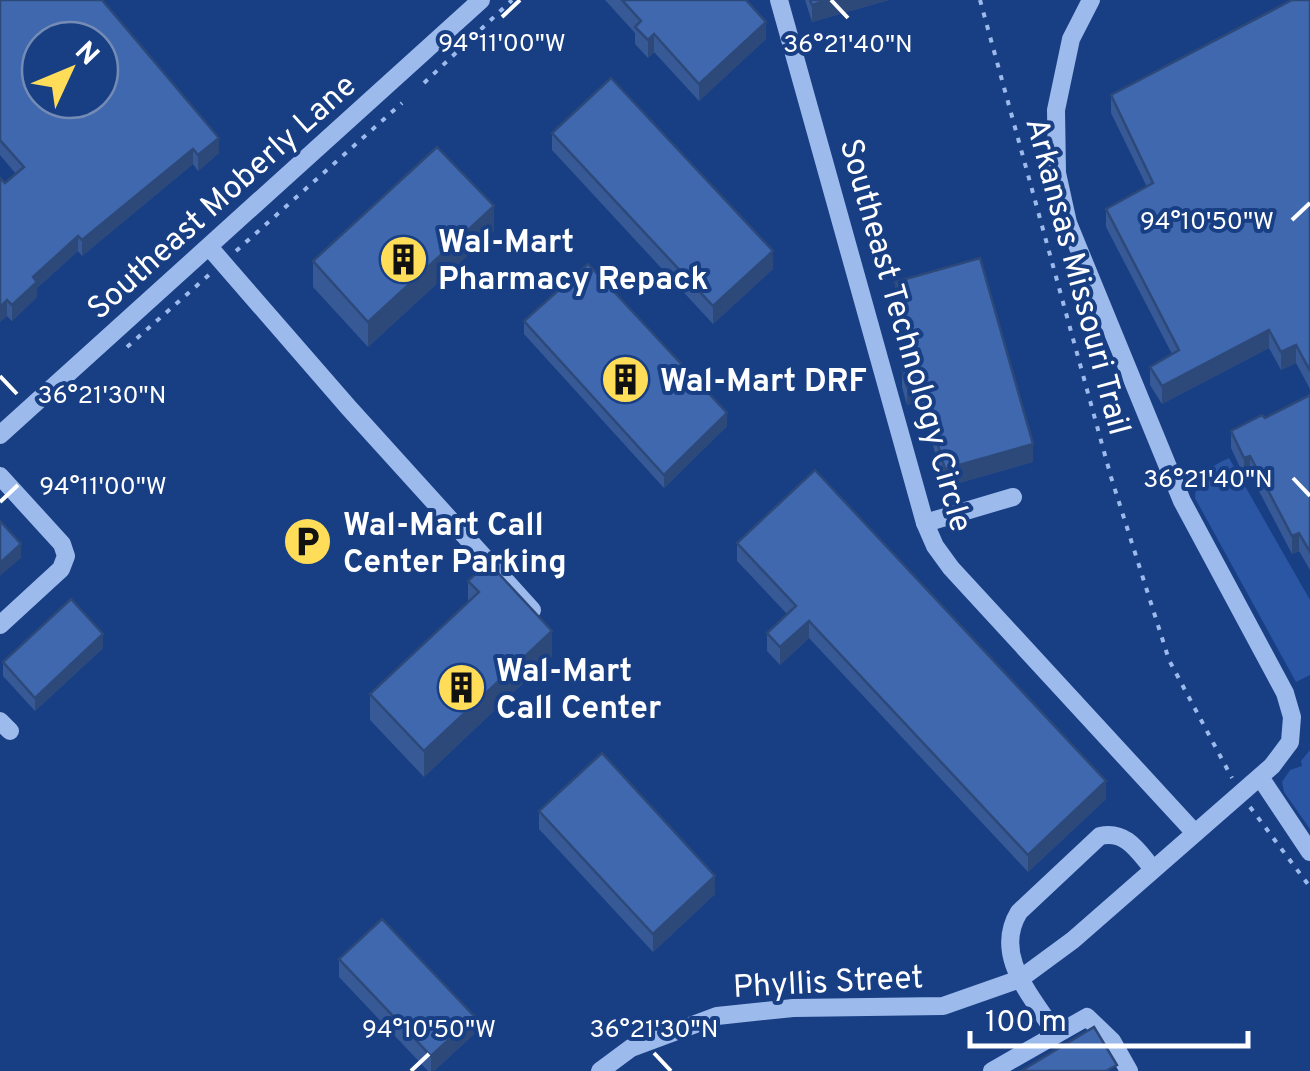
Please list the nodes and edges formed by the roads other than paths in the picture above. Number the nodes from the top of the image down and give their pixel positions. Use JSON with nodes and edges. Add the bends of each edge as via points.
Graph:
{"nodes":[{"id":1,"x":481,"y":0,"type":"edge"},
{"id":2,"x":779,"y":0,"type":"edge"},
{"id":3,"x":1090,"y":0,"type":"edge"},
{"id":4,"x":210,"y":248,"type":"junction"},
{"id":5,"x":0,"y":435,"type":"edge"},
{"id":6,"x":0,"y":476,"type":"edge"},
{"id":7,"x":1013,"y":497,"type":"dead end"},
{"id":8,"x":925,"y":523,"type":"junction"},
{"id":9,"x":543,"y":622,"type":"edge"},
{"id":10,"x":0,"y":625,"type":"edge"},
{"id":11,"x":1260,"y":778,"type":"junction"},
{"id":12,"x":1195,"y":833,"type":"junction"},
{"id":13,"x":1310,"y":852,"type":"edge"},
{"id":14,"x":1153,"y":869,"type":"junction"},
{"id":15,"x":1020,"y":979,"type":"junction"},
{"id":16,"x":1055,"y":1033,"type":"junction"},
{"id":17,"x":600,"y":1071,"type":"edge"},
{"id":18,"x":992,"y":1071,"type":"edge"},
{"id":19,"x":1129,"y":1071,"type":"edge"}],
"edges":[{"from":1,"to":4,"type":"street","name":"Southeast Moberly Lane"},
{"from":2,"to":8,"type":"street","name":"Southeast Technology Circle"},
{"from":3,"to":11,"type":"street","name":"Phyllis Street","via":[[1070,39],[1058,98],[1062,197],[1182,501],[1291,708],[1290,742]]},
{"from":4,"to":5,"type":"street","name":"Southeast Moberly Lane"},
{"from":4,"to":9,"type":"street"},
{"from":6,"to":10,"type":"street","via":[[66,556]]},
{"from":7,"to":8,"type":"street"},
{"from":8,"to":12,"type":"street","name":"Southeast Technology Circle","via":[[951,568]]},
{"from":11,"to":12,"type":"street","name":"Phyllis Street"},
{"from":11,"to":13,"type":"street"},
{"from":12,"to":14,"type":"street","name":"Phyllis Street"},
{"from":14,"to":15,"type":"street","name":"Phyllis Street"},
{"from":14,"to":15,"type":"street","via":[[1122,837],[1111,833],[1089,845],[1013,922],[1009,950]]},
{"from":15,"to":16,"type":"street"},
{"from":15,"to":17,"type":"street","name":"Phyllis Street","via":[[942,1006],[717,1016],[631,1048]]},
{"from":16,"to":18,"type":"street"},
{"from":16,"to":19,"type":"street","via":[[1087,1018],[1112,1041]]}]}
